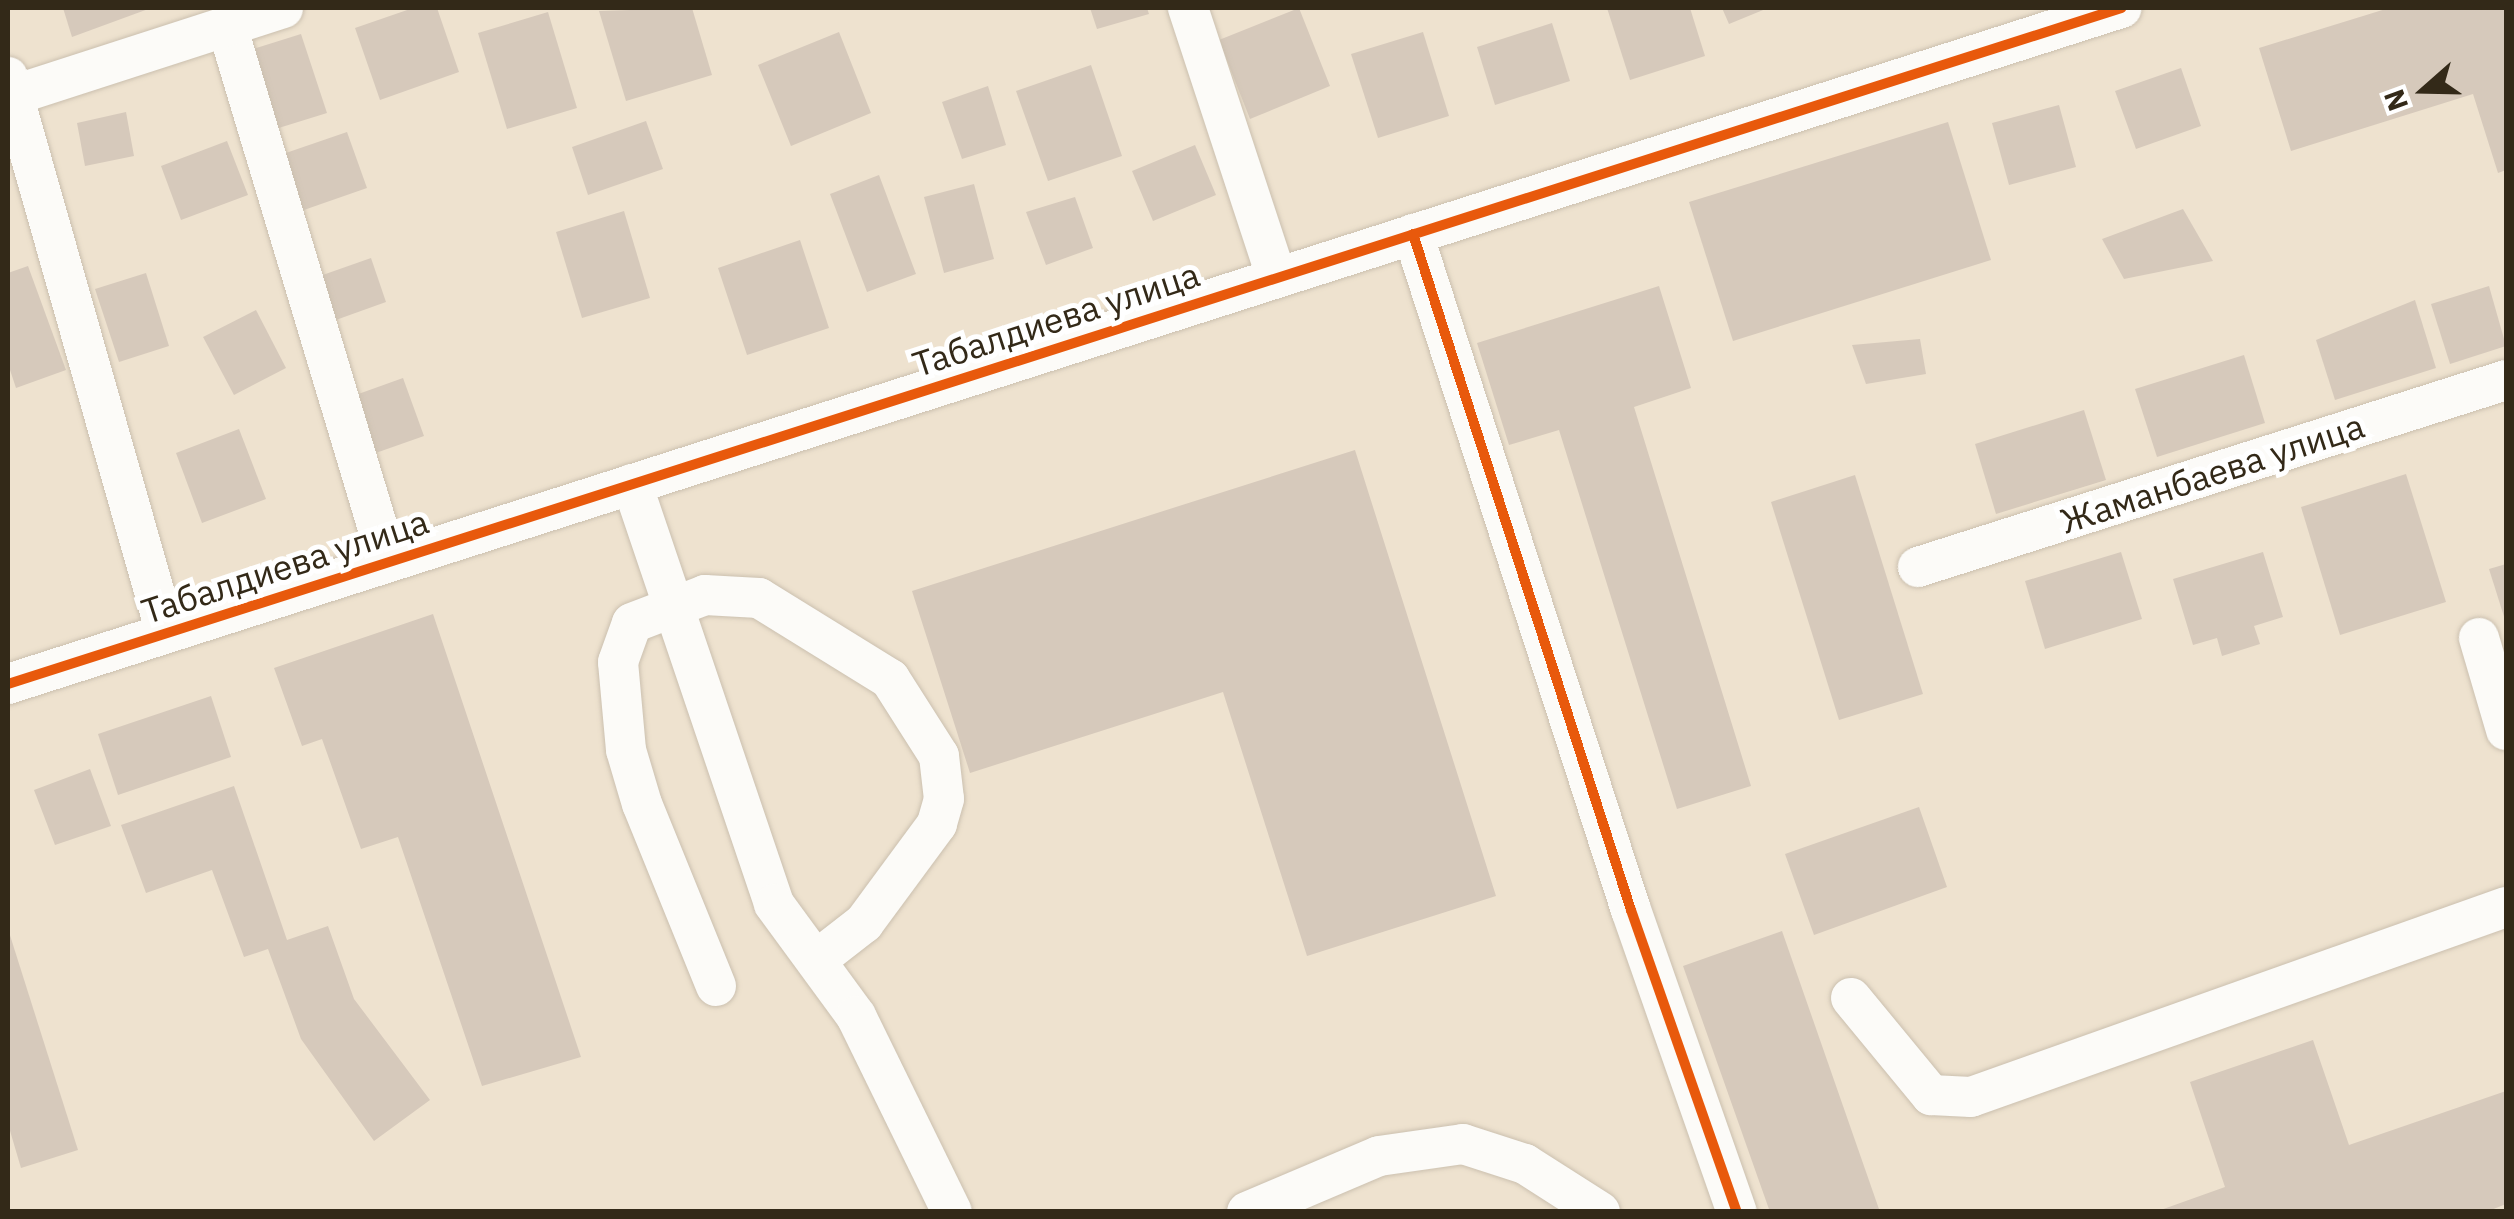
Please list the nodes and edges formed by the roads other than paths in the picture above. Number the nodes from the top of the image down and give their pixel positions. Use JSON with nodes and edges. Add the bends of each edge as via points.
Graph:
{"nodes":[{"id":1,"x":283,"y":8,"type":"edge"},
{"id":2,"x":1188,"y":8,"type":"edge"},
{"id":3,"x":2122,"y":8,"type":"edge"},
{"id":4,"x":219,"y":21,"type":"edge"},
{"id":5,"x":9,"y":90,"type":"edge"},
{"id":6,"x":1413,"y":234,"type":"junction"},
{"id":7,"x":1277,"y":278,"type":"junction"},
{"id":8,"x":2506,"y":380,"type":"edge"},
{"id":9,"x":632,"y":484,"type":"junction"},
{"id":10,"x":388,"y":562,"type":"junction"},
{"id":11,"x":1918,"y":567,"type":"dead end"},
{"id":12,"x":672,"y":605,"type":"junction"},
{"id":13,"x":166,"y":633,"type":"junction"},
{"id":14,"x":2479,"y":638,"type":"dead end"},
{"id":15,"x":8,"y":684,"type":"edge"},
{"id":16,"x":2506,"y":730,"type":"edge"},
{"id":17,"x":2506,"y":908,"type":"edge"},
{"id":18,"x":819,"y":958,"type":"junction"},
{"id":19,"x":716,"y":986,"type":"dead end"},
{"id":20,"x":1851,"y":998,"type":"dead end"},
{"id":21,"x":952,"y":1212,"type":"edge"},
{"id":22,"x":1247,"y":1212,"type":"edge"},
{"id":23,"x":1600,"y":1212,"type":"edge"},
{"id":24,"x":1737,"y":1212,"type":"edge"}],
"edges":[{"from":1,"to":4,"type":"street"},
{"from":2,"to":7,"type":"street"},
{"from":3,"to":6,"type":"street","name":"Табалдиева улица"},
{"from":4,"to":5,"type":"street"},
{"from":4,"to":10,"type":"street"},
{"from":5,"to":13,"type":"street"},
{"from":6,"to":7,"type":"street","name":"Табалдиева улица"},
{"from":6,"to":24,"type":"street"},
{"from":7,"to":9,"type":"street","name":"Табалдиева улица"},
{"from":8,"to":11,"type":"street","name":"Жаманбаева улица"},
{"from":9,"to":10,"type":"street","name":"Табалдиева улица"},
{"from":9,"to":12,"type":"street"},
{"from":10,"to":13,"type":"street","name":"Табалдиева улица"},
{"from":12,"to":18,"type":"street","via":[[774,904]]},
{"from":12,"to":18,"type":"street","via":[[705,595],[759,598],[890,679],[940,756],[944,798],[936,824],[864,923]]},
{"from":12,"to":19,"type":"street","via":[[632,624],[618,651],[626,750]]},
{"from":13,"to":15,"type":"street","name":"Табалдиева улица"},
{"from":14,"to":16,"type":"street"},
{"from":17,"to":20,"type":"street","via":[[1971,1097],[1931,1095]]},
{"from":18,"to":21,"type":"street"},
{"from":22,"to":23,"type":"street","via":[[1378,1156],[1462,1144],[1525,1164]]}]}
